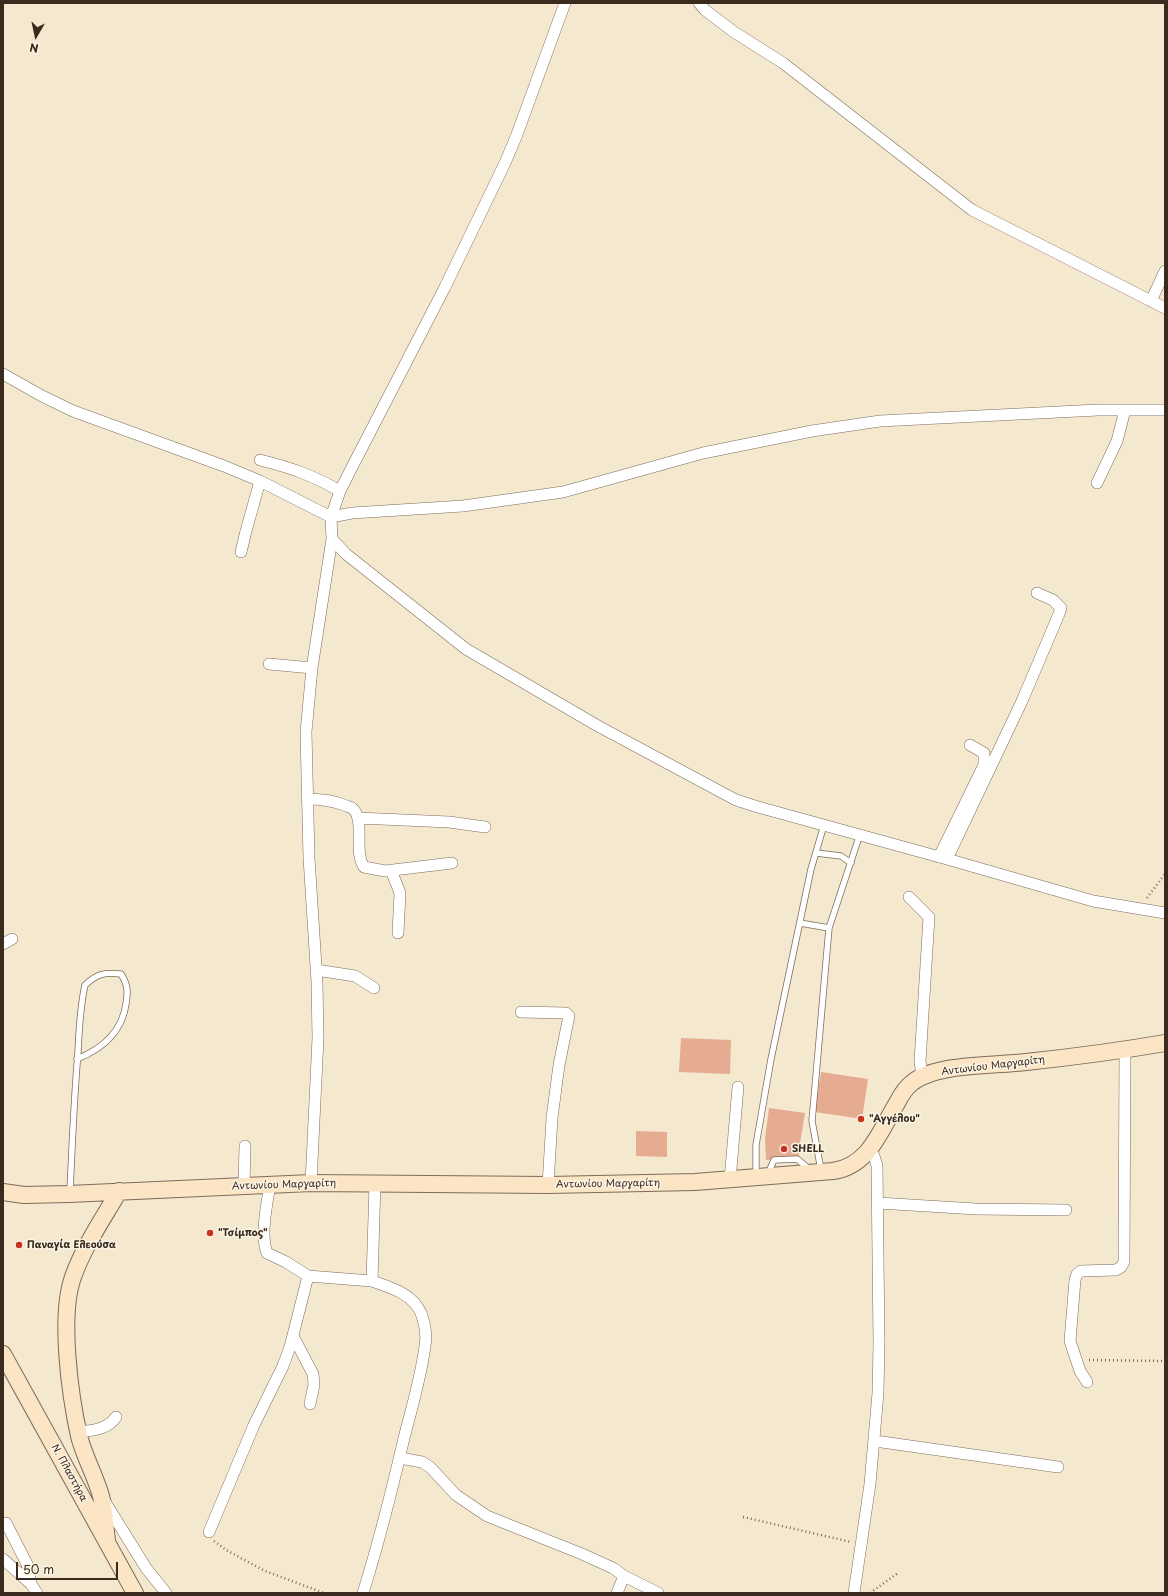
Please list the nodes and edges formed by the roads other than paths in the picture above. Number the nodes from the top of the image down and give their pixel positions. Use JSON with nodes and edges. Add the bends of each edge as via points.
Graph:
{"nodes":[{"id":1,"x":564,"y":3,"type":"edge"},
{"id":2,"x":699,"y":3,"type":"edge"},
{"id":3,"x":1165,"y":271,"type":"edge"},
{"id":4,"x":1151,"y":301,"type":"junction"},
{"id":5,"x":1165,"y":308,"type":"edge"},
{"id":6,"x":3,"y":374,"type":"edge"},
{"id":7,"x":1125,"y":410,"type":"junction"},
{"id":8,"x":1165,"y":410,"type":"edge"},
{"id":9,"x":260,"y":460,"type":"dead end"},
{"id":10,"x":260,"y":481,"type":"junction"},
{"id":11,"x":1097,"y":483,"type":"dead end"},
{"id":12,"x":340,"y":491,"type":"junction"},
{"id":13,"x":331,"y":517,"type":"junction"},
{"id":14,"x":332,"y":539,"type":"junction"},
{"id":15,"x":242,"y":552,"type":"dead end"},
{"id":16,"x":1037,"y":593,"type":"dead end"},
{"id":17,"x":269,"y":664,"type":"dead end"},
{"id":18,"x":312,"y":668,"type":"junction"},
{"id":19,"x":970,"y":745,"type":"dead end"},
{"id":20,"x":307,"y":799,"type":"junction"},
{"id":21,"x":358,"y":818,"type":"junction"},
{"id":22,"x":824,"y":825,"type":"junction"},
{"id":23,"x":485,"y":827,"type":"dead end"},
{"id":24,"x":860,"y":834,"type":"junction"},
{"id":25,"x":816,"y":853,"type":"junction"},
{"id":26,"x":943,"y":858,"type":"junction"},
{"id":27,"x":452,"y":863,"type":"dead end"},
{"id":28,"x":850,"y":863,"type":"junction"},
{"id":29,"x":392,"y":870,"type":"junction"},
{"id":30,"x":909,"y":897,"type":"dead end"},
{"id":31,"x":1165,"y":913,"type":"edge"},
{"id":32,"x":800,"y":923,"type":"junction"},
{"id":33,"x":829,"y":928,"type":"junction"},
{"id":34,"x":398,"y":933,"type":"dead end"},
{"id":35,"x":316,"y":970,"type":"junction"},
{"id":36,"x":374,"y":988,"type":"dead end"},
{"id":37,"x":521,"y":1012,"type":"dead end"},
{"id":38,"x":1165,"y":1043,"type":"edge"},
{"id":39,"x":1125,"y":1050,"type":"junction"},
{"id":40,"x":77,"y":1059,"type":"junction"},
{"id":41,"x":922,"y":1077,"type":"junction"},
{"id":42,"x":738,"y":1087,"type":"dead end"},
{"id":43,"x":245,"y":1146,"type":"dead end"},
{"id":44,"x":868,"y":1150,"type":"junction"},
{"id":45,"x":770,"y":1169,"type":"dead end"},
{"id":46,"x":814,"y":1170,"type":"junction"},
{"id":47,"x":756,"y":1178,"type":"junction"},
{"id":48,"x":730,"y":1180,"type":"junction"},
{"id":49,"x":311,"y":1183,"type":"junction"},
{"id":50,"x":270,"y":1184,"type":"junction"},
{"id":51,"x":376,"y":1184,"type":"junction"},
{"id":52,"x":548,"y":1185,"type":"junction"},
{"id":53,"x":244,"y":1186,"type":"junction"},
{"id":54,"x":119,"y":1191,"type":"junction"},
{"id":55,"x":3,"y":1192,"type":"edge"},
{"id":56,"x":70,"y":1194,"type":"junction"},
{"id":57,"x":878,"y":1203,"type":"junction"},
{"id":58,"x":1066,"y":1210,"type":"dead end"},
{"id":59,"x":308,"y":1276,"type":"junction"},
{"id":60,"x":372,"y":1281,"type":"junction"},
{"id":61,"x":293,"y":1336,"type":"junction"},
{"id":62,"x":3,"y":1354,"type":"edge"},
{"id":63,"x":1087,"y":1382,"type":"dead end"},
{"id":64,"x":310,"y":1404,"type":"dead end"},
{"id":65,"x":116,"y":1417,"type":"dead end"},
{"id":66,"x":79,"y":1432,"type":"junction"},
{"id":67,"x":875,"y":1442,"type":"junction"},
{"id":68,"x":400,"y":1458,"type":"junction"},
{"id":69,"x":1058,"y":1467,"type":"dead end"},
{"id":70,"x":101,"y":1497,"type":"junction"},
{"id":71,"x":6,"y":1523,"type":"dead end"},
{"id":72,"x":209,"y":1532,"type":"road end"},
{"id":73,"x":107,"y":1541,"type":"junction"},
{"id":74,"x":3,"y":1559,"type":"edge"},
{"id":75,"x":624,"y":1576,"type":"junction"},
{"id":76,"x":34,"y":1588,"type":"edge"},
{"id":77,"x":135,"y":1593,"type":"edge"},
{"id":78,"x":166,"y":1593,"type":"edge"},
{"id":79,"x":363,"y":1593,"type":"edge"},
{"id":80,"x":617,"y":1593,"type":"edge"},
{"id":81,"x":658,"y":1593,"type":"edge"},
{"id":82,"x":854,"y":1593,"type":"edge"}],
"edges":[{"from":1,"to":12,"type":"street","via":[[505,163],[445,287]]},
{"from":2,"to":4,"type":"street","via":[[734,32],[783,63],[972,210]]},
{"from":3,"to":4,"type":"street"},
{"from":4,"to":5,"type":"street"},
{"from":6,"to":10,"type":"street","via":[[72,411]]},
{"from":7,"to":8,"type":"street"},
{"from":7,"to":11,"type":"street","via":[[1117,441]]},
{"from":7,"to":13,"type":"street","via":[[896,420],[812,430],[703,454],[563,492],[463,506],[352,512]]},
{"from":9,"to":12,"type":"street","via":[[295,469]]},
{"from":10,"to":13,"type":"street"},
{"from":10,"to":15,"type":"street"},
{"from":12,"to":13,"type":"street"},
{"from":13,"to":14,"type":"street"},
{"from":14,"to":18,"type":"street"},
{"from":14,"to":22,"type":"street","via":[[346,554],[466,649],[592,722],[736,800]]},
{"from":16,"to":26,"type":"street","via":[[1053,600],[1061,608],[1059,614],[1022,701]]},
{"from":17,"to":18,"type":"street"},
{"from":18,"to":20,"type":"street","via":[[306,732]]},
{"from":19,"to":26,"type":"street","via":[[984,753],[984,764]]},
{"from":20,"to":21,"type":"street","via":[[321,798],[336,802],[352,808]]},
{"from":20,"to":35,"type":"street"},
{"from":21,"to":23,"type":"street","via":[[449,822]]},
{"from":21,"to":29,"type":"street","via":[[360,862],[364,867],[371,869]]},
{"from":22,"to":24,"type":"street"},
{"from":22,"to":25,"type":"lane"},
{"from":24,"to":26,"type":"street"},
{"from":24,"to":28,"type":"lane"},
{"from":25,"to":28,"type":"lane","via":[[841,856]]},
{"from":25,"to":32,"type":"lane"},
{"from":26,"to":31,"type":"street","via":[[1093,901]]},
{"from":27,"to":29,"type":"street"},
{"from":28,"to":33,"type":"lane"},
{"from":29,"to":34,"type":"street","via":[[400,893]]},
{"from":30,"to":41,"type":"street","via":[[929,917],[920,1061]]},
{"from":32,"to":33,"type":"lane"},
{"from":32,"to":47,"type":"lane","via":[[760,1118],[756,1145]]},
{"from":33,"to":46,"type":"lane","via":[[812,1121]]},
{"from":35,"to":36,"type":"street","via":[[355,976]]},
{"from":35,"to":49,"type":"street","via":[[318,1038]]},
{"from":37,"to":52,"type":"street","via":[[566,1013],[569,1016],[552,1118]]},
{"from":38,"to":39,"type":"street","name":"Αντωνίου Μαργαρίτη"},
{"from":39,"to":41,"type":"street","name":"Αντωνίου Μαργαρίτη","via":[[950,1069]]},
{"from":39,"to":63,"type":"street","via":[[1124,1262],[1116,1270],[1081,1271],[1074,1280],[1070,1342],[1080,1371]]},
{"from":40,"to":40,"type":"lane","via":[[91,1054],[117,1030],[125,1013],[128,996],[127,983],[121,974],[99,975],[85,985]]},
{"from":40,"to":56,"type":"lane"},
{"from":41,"to":44,"type":"street","name":"Αντωνίου Μαργαρίτη","via":[[913,1082],[902,1094]]},
{"from":42,"to":48,"type":"street"},
{"from":43,"to":53,"type":"street"},
{"from":44,"to":46,"type":"street","name":"Αντωνίου Μαργαρίτη","via":[[851,1166],[839,1170]]},
{"from":44,"to":57,"type":"street","via":[[878,1166]]},
{"from":45,"to":46,"type":"lane","via":[[774,1160],[797,1159]]},
{"from":46,"to":47,"type":"street","name":"Αντωνίου Μαργαρίτη"},
{"from":47,"to":48,"type":"street","name":"Αντωνίου Μαργαρίτη"},
{"from":48,"to":52,"type":"street","name":"Αντωνίου Μαργαρίτη"},
{"from":49,"to":50,"type":"street","name":"Αντωνίου Μαργαρίτη"},
{"from":49,"to":51,"type":"street","name":"Αντωνίου Μαργαρίτη"},
{"from":50,"to":53,"type":"street","name":"Αντωνίου Μαργαρίτη"},
{"from":50,"to":59,"type":"street","via":[[265,1248],[268,1253]]},
{"from":51,"to":52,"type":"street","name":"Αντωνίου Μαργαρίτη"},
{"from":51,"to":60,"type":"street"},
{"from":53,"to":54,"type":"street","name":"Αντωνίου Μαργαρίτη"},
{"from":54,"to":56,"type":"street","name":"Αντωνίου Μαργαρίτη"},
{"from":54,"to":66,"type":"street","via":[[81,1257],[68,1299],[66,1322],[70,1384]]},
{"from":55,"to":56,"type":"street","name":"Αντωνίου Μαργαρίτη","via":[[24,1195]]},
{"from":57,"to":58,"type":"street"},
{"from":57,"to":67,"type":"street","via":[[879,1344]]},
{"from":59,"to":60,"type":"street"},
{"from":59,"to":61,"type":"street"},
{"from":60,"to":68,"type":"street","via":[[401,1292],[412,1300],[420,1312],[426,1330],[420,1376]]},
{"from":61,"to":64,"type":"street","via":[[313,1374],[314,1385]]},
{"from":61,"to":72,"type":"street"},
{"from":62,"to":73,"type":"street","name":"Ν. Πλαστήρα"},
{"from":65,"to":66,"type":"street","via":[[110,1424]]},
{"from":66,"to":70,"type":"street"},
{"from":67,"to":69,"type":"street"},
{"from":67,"to":82,"type":"street"},
{"from":68,"to":75,"type":"street","via":[[422,1462],[430,1467],[456,1495],[487,1516],[582,1554]]},
{"from":68,"to":79,"type":"street"},
{"from":70,"to":73,"type":"street"},
{"from":70,"to":78,"type":"street","via":[[146,1568]]},
{"from":71,"to":76,"type":"street","via":[[27,1564]]},
{"from":73,"to":77,"type":"street","name":"Ν. Πλαστήρα"},
{"from":74,"to":76,"type":"street"},
{"from":75,"to":80,"type":"street"},
{"from":75,"to":81,"type":"street"}]}
